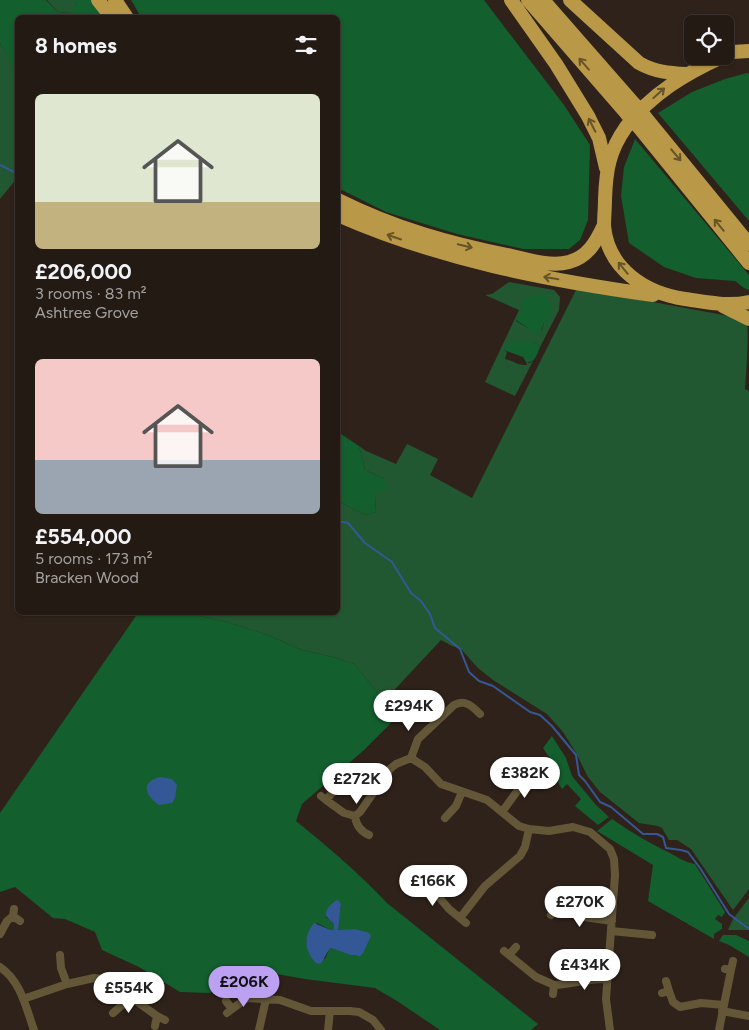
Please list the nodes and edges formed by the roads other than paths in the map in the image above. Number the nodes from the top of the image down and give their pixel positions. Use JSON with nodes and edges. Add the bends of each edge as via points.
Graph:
{"nodes":[{"id":1,"x":98,"y":0,"type":"edge"},
{"id":2,"x":116,"y":0,"type":"edge"},
{"id":3,"x":511,"y":0,"type":"edge"},
{"id":4,"x":528,"y":0,"type":"edge"},
{"id":5,"x":543,"y":0,"type":"edge"},
{"id":6,"x":570,"y":0,"type":"edge"},
{"id":7,"x":110,"y":15,"type":"edge"},
{"id":8,"x":125,"y":15,"type":"edge"},
{"id":9,"x":749,"y":42,"type":"edge"},
{"id":10,"x":734,"y":51,"type":"edge"},
{"id":11,"x":749,"y":51,"type":"edge"},
{"id":12,"x":734,"y":54,"type":"edge"},
{"id":13,"x":706,"y":65,"type":"edge"},
{"id":14,"x":688,"y":74,"type":"junction"},
{"id":15,"x":635,"y":117,"type":"junction"},
{"id":16,"x":606,"y":171,"type":"junction"},
{"id":17,"x":340,"y":201,"type":"edge"},
{"id":18,"x":340,"y":216,"type":"edge"},
{"id":19,"x":604,"y":225,"type":"junction"},
{"id":20,"x":749,"y":244,"type":"edge"},
{"id":21,"x":749,"y":263,"type":"edge"},
{"id":22,"x":669,"y":297,"type":"junction"},
{"id":23,"x":749,"y":302,"type":"edge"},
{"id":24,"x":720,"y":305,"type":"junction"},
{"id":25,"x":749,"y":319,"type":"edge"},
{"id":26,"x":480,"y":715,"type":"dead end"},
{"id":27,"x":411,"y":758,"type":"junction"},
{"id":28,"x":525,"y":772,"type":"dead end"},
{"id":29,"x":462,"y":792,"type":"junction"},
{"id":30,"x":332,"y":793,"type":"dead end"},
{"id":31,"x":502,"y":812,"type":"junction"},
{"id":32,"x":355,"y":816,"type":"junction"},
{"id":33,"x":444,"y":819,"type":"dead end"},
{"id":34,"x":529,"y":829,"type":"junction"},
{"id":35,"x":369,"y":835,"type":"dead end"},
{"id":36,"x":410,"y":875,"type":"dead end"},
{"id":37,"x":16,"y":915,"type":"dead end"},
{"id":38,"x":551,"y":915,"type":"dead end"},
{"id":39,"x":612,"y":920,"type":"junction"},
{"id":40,"x":611,"y":931,"type":"junction"},
{"id":41,"x":0,"y":934,"type":"edge"},
{"id":42,"x":652,"y":934,"type":"dead end"},
{"id":43,"x":516,"y":947,"type":"dead end"},
{"id":44,"x":60,"y":953,"type":"dead end"},
{"id":45,"x":733,"y":961,"type":"dead end"},
{"id":46,"x":0,"y":968,"type":"edge"},
{"id":47,"x":606,"y":979,"type":"junction"},
{"id":48,"x":666,"y":981,"type":"dead end"},
{"id":49,"x":67,"y":984,"type":"junction"},
{"id":50,"x":554,"y":985,"type":"junction"},
{"id":51,"x":553,"y":994,"type":"dead end"},
{"id":52,"x":131,"y":997,"type":"junction"},
{"id":53,"x":23,"y":999,"type":"junction"},
{"id":54,"x":266,"y":999,"type":"junction"},
{"id":55,"x":226,"y":1001,"type":"dead end"},
{"id":56,"x":723,"y":1008,"type":"junction"},
{"id":57,"x":330,"y":1011,"type":"junction"},
{"id":58,"x":111,"y":1014,"type":"dead end"},
{"id":59,"x":749,"y":1016,"type":"edge"},
{"id":60,"x":155,"y":1026,"type":"dead end"},
{"id":61,"x":34,"y":1030,"type":"edge"},
{"id":62,"x":259,"y":1030,"type":"edge"},
{"id":63,"x":328,"y":1030,"type":"edge"},
{"id":64,"x":381,"y":1030,"type":"edge"},
{"id":65,"x":610,"y":1030,"type":"edge"},
{"id":66,"x":719,"y":1030,"type":"edge"}],
"edges":[{"from":1,"to":7,"type":"highway"},
{"from":2,"to":8,"type":"highway"},
{"from":16,"to":3,"type":"highway","one_way":true,"via":[[599,138],[588,116]]},
{"from":15,"to":4,"type":"highway","one_way":true},
{"from":5,"to":15,"type":"highway"},
{"from":6,"to":14,"type":"highway","via":[[639,63],[650,69]]},
{"from":9,"to":10,"type":"highway"},
{"from":11,"to":12,"type":"highway"},
{"from":13,"to":14,"type":"highway"},
{"from":15,"to":14,"type":"highway","one_way":true,"via":[[668,85]]},
{"from":15,"to":16,"type":"highway","via":[[618,139]]},
{"from":15,"to":20,"type":"highway","one_way":true},
{"from":21,"to":15,"type":"highway","one_way":true},
{"from":16,"to":19,"type":"highway"},
{"from":17,"to":19,"type":"highway","one_way":true,"via":[[412,232],[552,264],[570,262],[584,255]]},
{"from":22,"to":18,"type":"highway","one_way":true,"via":[[481,264],[372,230]]},
{"from":22,"to":19,"type":"highway","one_way":true,"via":[[646,288],[628,275],[612,252]]},
{"from":22,"to":24,"type":"highway"},
{"from":23,"to":24,"type":"highway"},
{"from":24,"to":25,"type":"highway"},
{"from":26,"to":27,"type":"street","via":[[464,702],[454,705],[418,739]]},
{"from":27,"to":29,"type":"street","via":[[441,784]]},
{"from":27,"to":32,"type":"street","via":[[393,766]]},
{"from":28,"to":31,"type":"street","via":[[518,790]]},
{"from":29,"to":31,"type":"street","via":[[487,800]]},
{"from":29,"to":33,"type":"street","via":[[456,806]]},
{"from":30,"to":32,"type":"street","via":[[323,798],[344,814]]},
{"from":31,"to":34,"type":"street","via":[[514,823]]},
{"from":32,"to":35,"type":"street","via":[[357,825]]},
{"from":34,"to":36,"type":"street","via":[[520,856],[485,886],[463,920],[432,889]]},
{"from":34,"to":39,"type":"street","via":[[578,828],[590,832],[606,845],[615,866]]},
{"from":37,"to":41,"type":"street","via":[[7,921]]},
{"from":38,"to":39,"type":"street","via":[[562,902],[577,916]]},
{"from":39,"to":40,"type":"street"},
{"from":40,"to":42,"type":"street"},
{"from":40,"to":47,"type":"street"},
{"from":43,"to":50,"type":"street","via":[[507,953],[536,977]]},
{"from":44,"to":49,"type":"street"},
{"from":45,"to":56,"type":"street","via":[[728,969]]},
{"from":46,"to":53,"type":"street","via":[[14,981]]},
{"from":47,"to":50,"type":"street"},
{"from":47,"to":65,"type":"street"},
{"from":48,"to":56,"type":"street","via":[[666,992],[680,1007],[701,1003]]},
{"from":49,"to":52,"type":"street","via":[[101,978],[117,983]]},
{"from":49,"to":53,"type":"street"},
{"from":50,"to":51,"type":"street"},
{"from":52,"to":58,"type":"street"},
{"from":52,"to":60,"type":"street","via":[[161,1018]]},
{"from":53,"to":61,"type":"street"},
{"from":54,"to":55,"type":"street","via":[[247,998],[230,1011]]},
{"from":54,"to":57,"type":"street","via":[[280,1000],[310,1011]]},
{"from":54,"to":62,"type":"street"},
{"from":56,"to":59,"type":"street"},
{"from":56,"to":66,"type":"street"},
{"from":57,"to":63,"type":"street"},
{"from":57,"to":64,"type":"street","via":[[359,1012]]}]}
